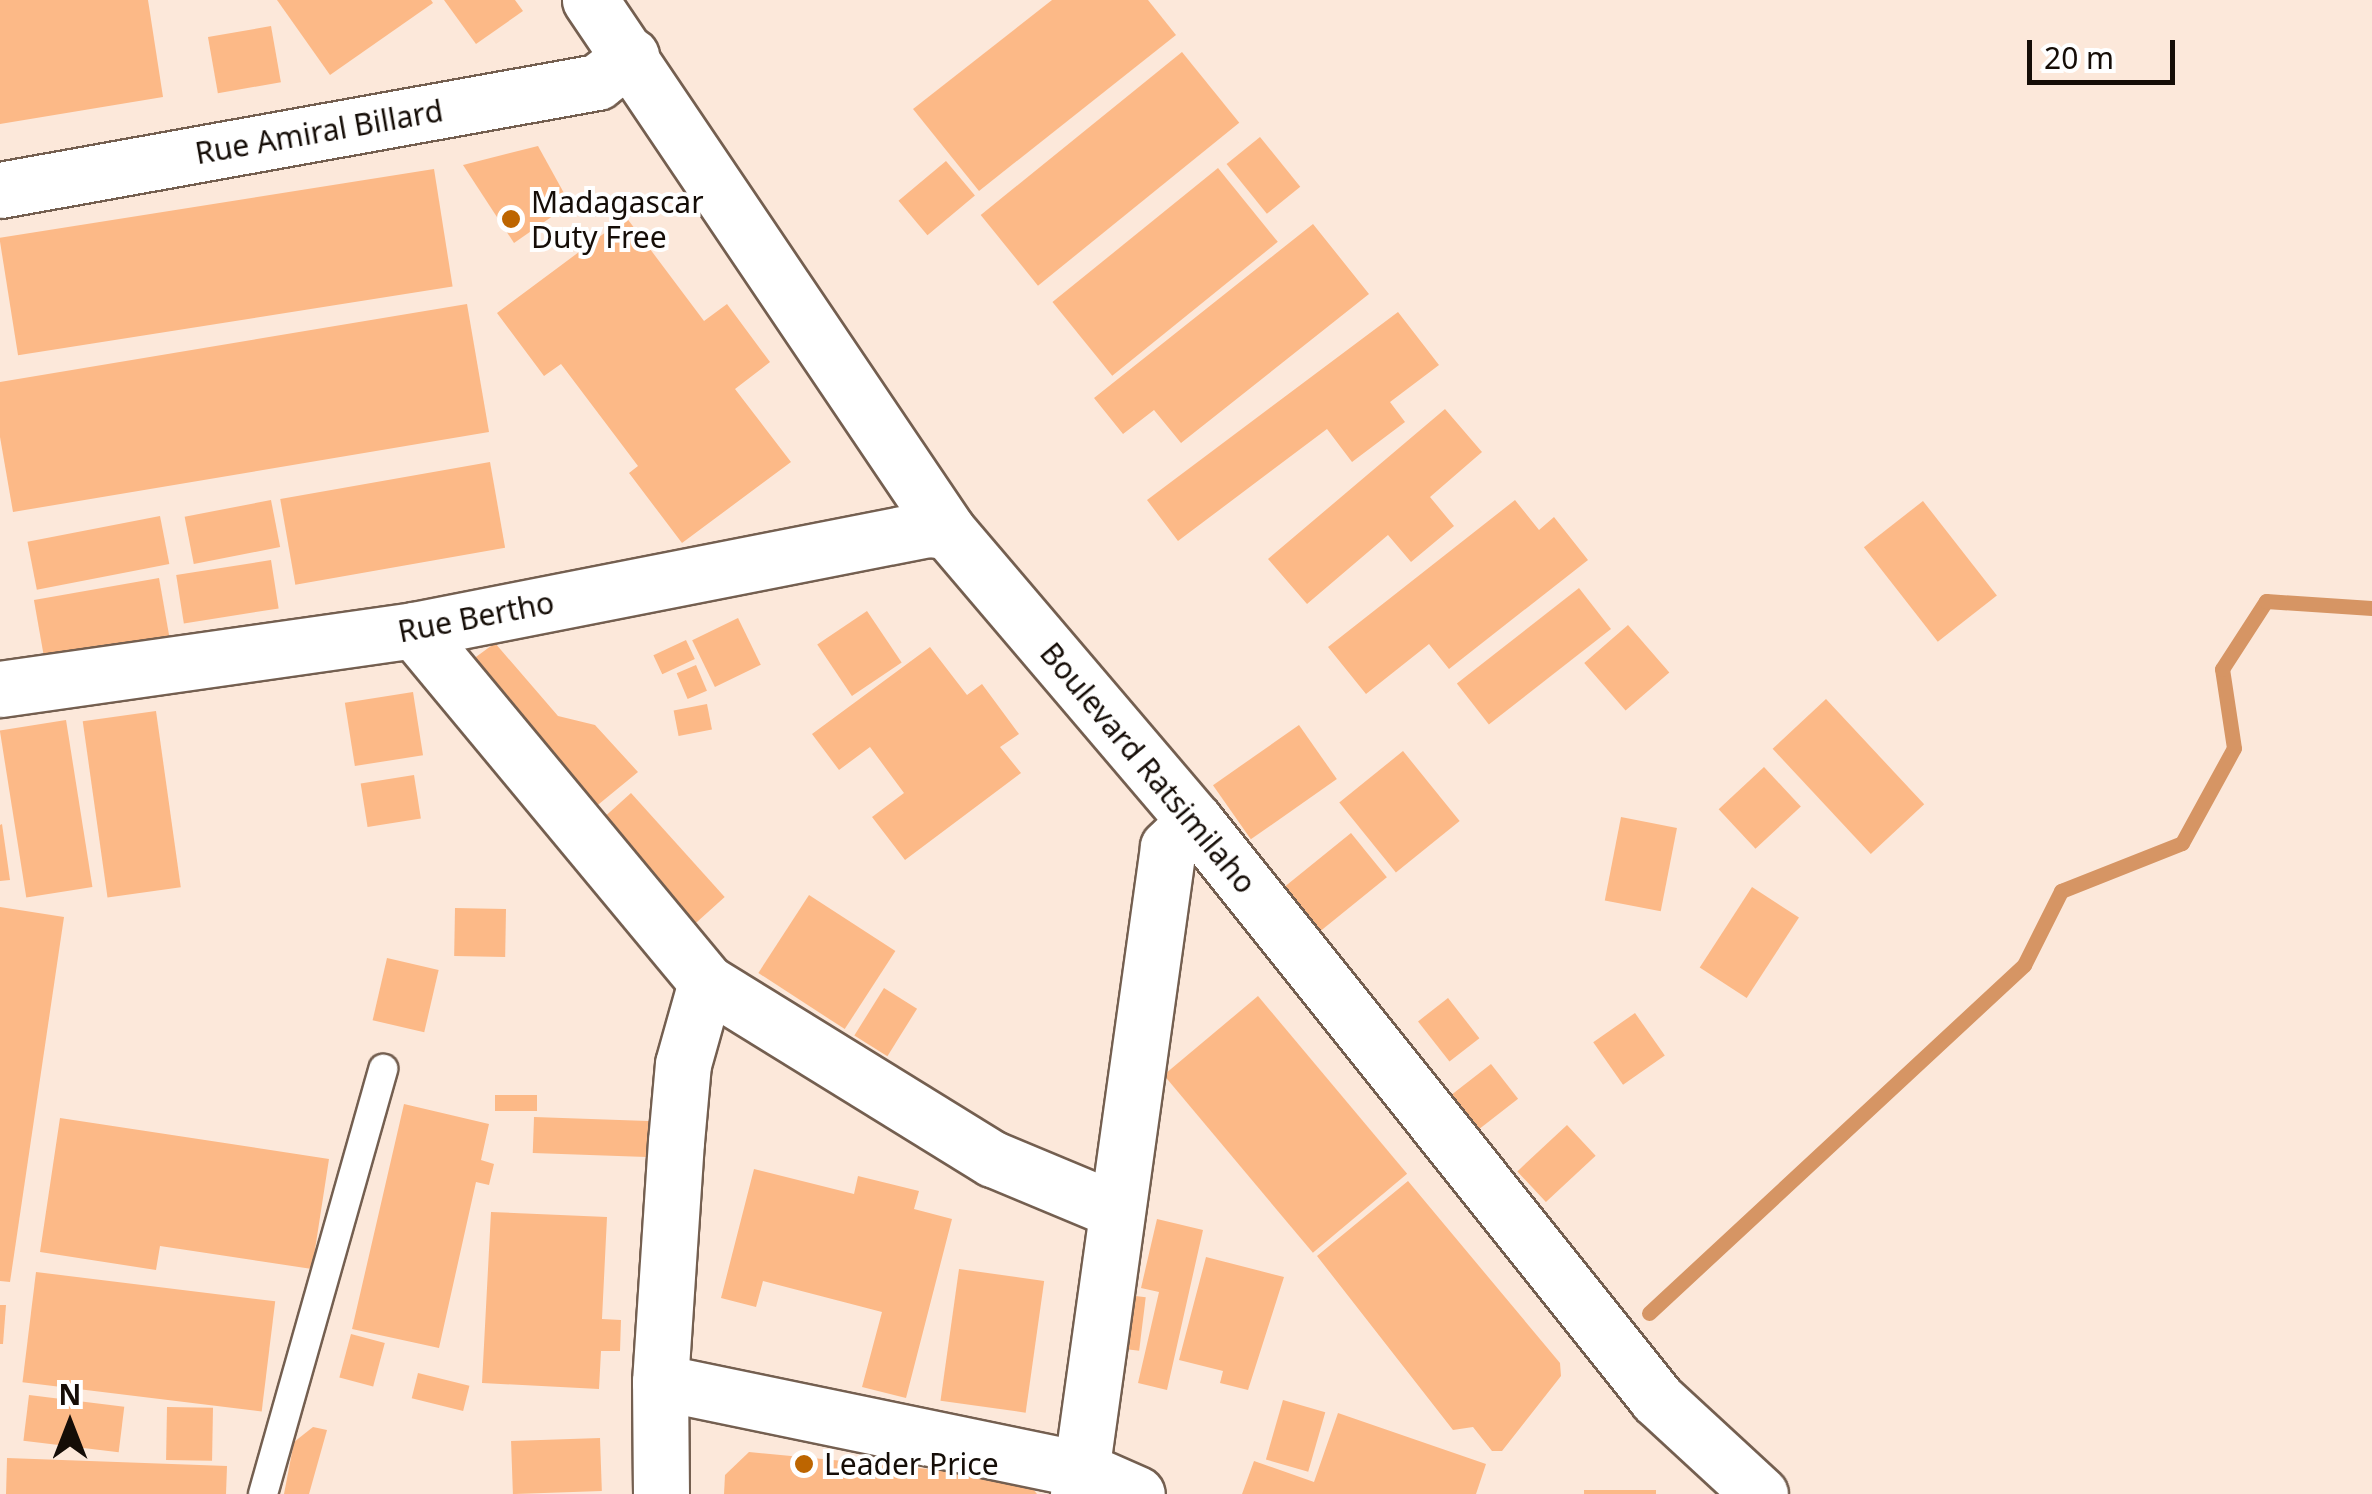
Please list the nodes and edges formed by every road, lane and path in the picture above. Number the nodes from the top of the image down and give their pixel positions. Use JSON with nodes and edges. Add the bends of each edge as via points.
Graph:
{"nodes":[{"id":1,"x":590,"y":0,"type":"edge"},
{"id":2,"x":631,"y":56,"type":"junction"},
{"id":3,"x":0,"y":190,"type":"edge"},
{"id":4,"x":948,"y":531,"type":"junction"},
{"id":5,"x":414,"y":630,"type":"junction"},
{"id":6,"x":0,"y":689,"type":"edge"},
{"id":7,"x":1196,"y":822,"type":"junction"},
{"id":8,"x":706,"y":982,"type":"junction"},
{"id":9,"x":383,"y":1069,"type":"dead end"},
{"id":10,"x":1113,"y":1209,"type":"junction"},
{"id":11,"x":660,"y":1382,"type":"junction"},
{"id":12,"x":1079,"y":1481,"type":"edge"},
{"id":13,"x":263,"y":1494,"type":"edge"},
{"id":14,"x":661,"y":1494,"type":"edge"},
{"id":15,"x":1138,"y":1494,"type":"edge"},
{"id":16,"x":1760,"y":1494,"type":"edge"}],
"edges":[{"from":1,"to":2,"type":"street","name":"Boulevard Ratsimilaho"},
{"from":2,"to":3,"type":"street","name":"Rue Amiral Billard","via":[[597,82]]},
{"from":2,"to":4,"type":"street","name":"Boulevard Ratsimilaho"},
{"from":4,"to":5,"type":"street","name":"Rue Bertho","via":[[928,529]]},
{"from":4,"to":7,"type":"street","name":"Boulevard Ratsimilaho"},
{"from":5,"to":6,"type":"street","name":"Rue Bertho"},
{"from":5,"to":8,"type":"street"},
{"from":7,"to":10,"type":"street","via":[[1168,848]]},
{"from":7,"to":16,"type":"street","name":"Boulevard Ratsimilaho","via":[[1657,1400]]},
{"from":8,"to":10,"type":"street","via":[[994,1159]]},
{"from":8,"to":11,"type":"street","via":[[683,1064]]},
{"from":9,"to":13,"type":"lane"},
{"from":10,"to":12,"type":"street"},
{"from":11,"to":12,"type":"street"},
{"from":11,"to":14,"type":"street"},
{"from":12,"to":15,"type":"street"}]}
